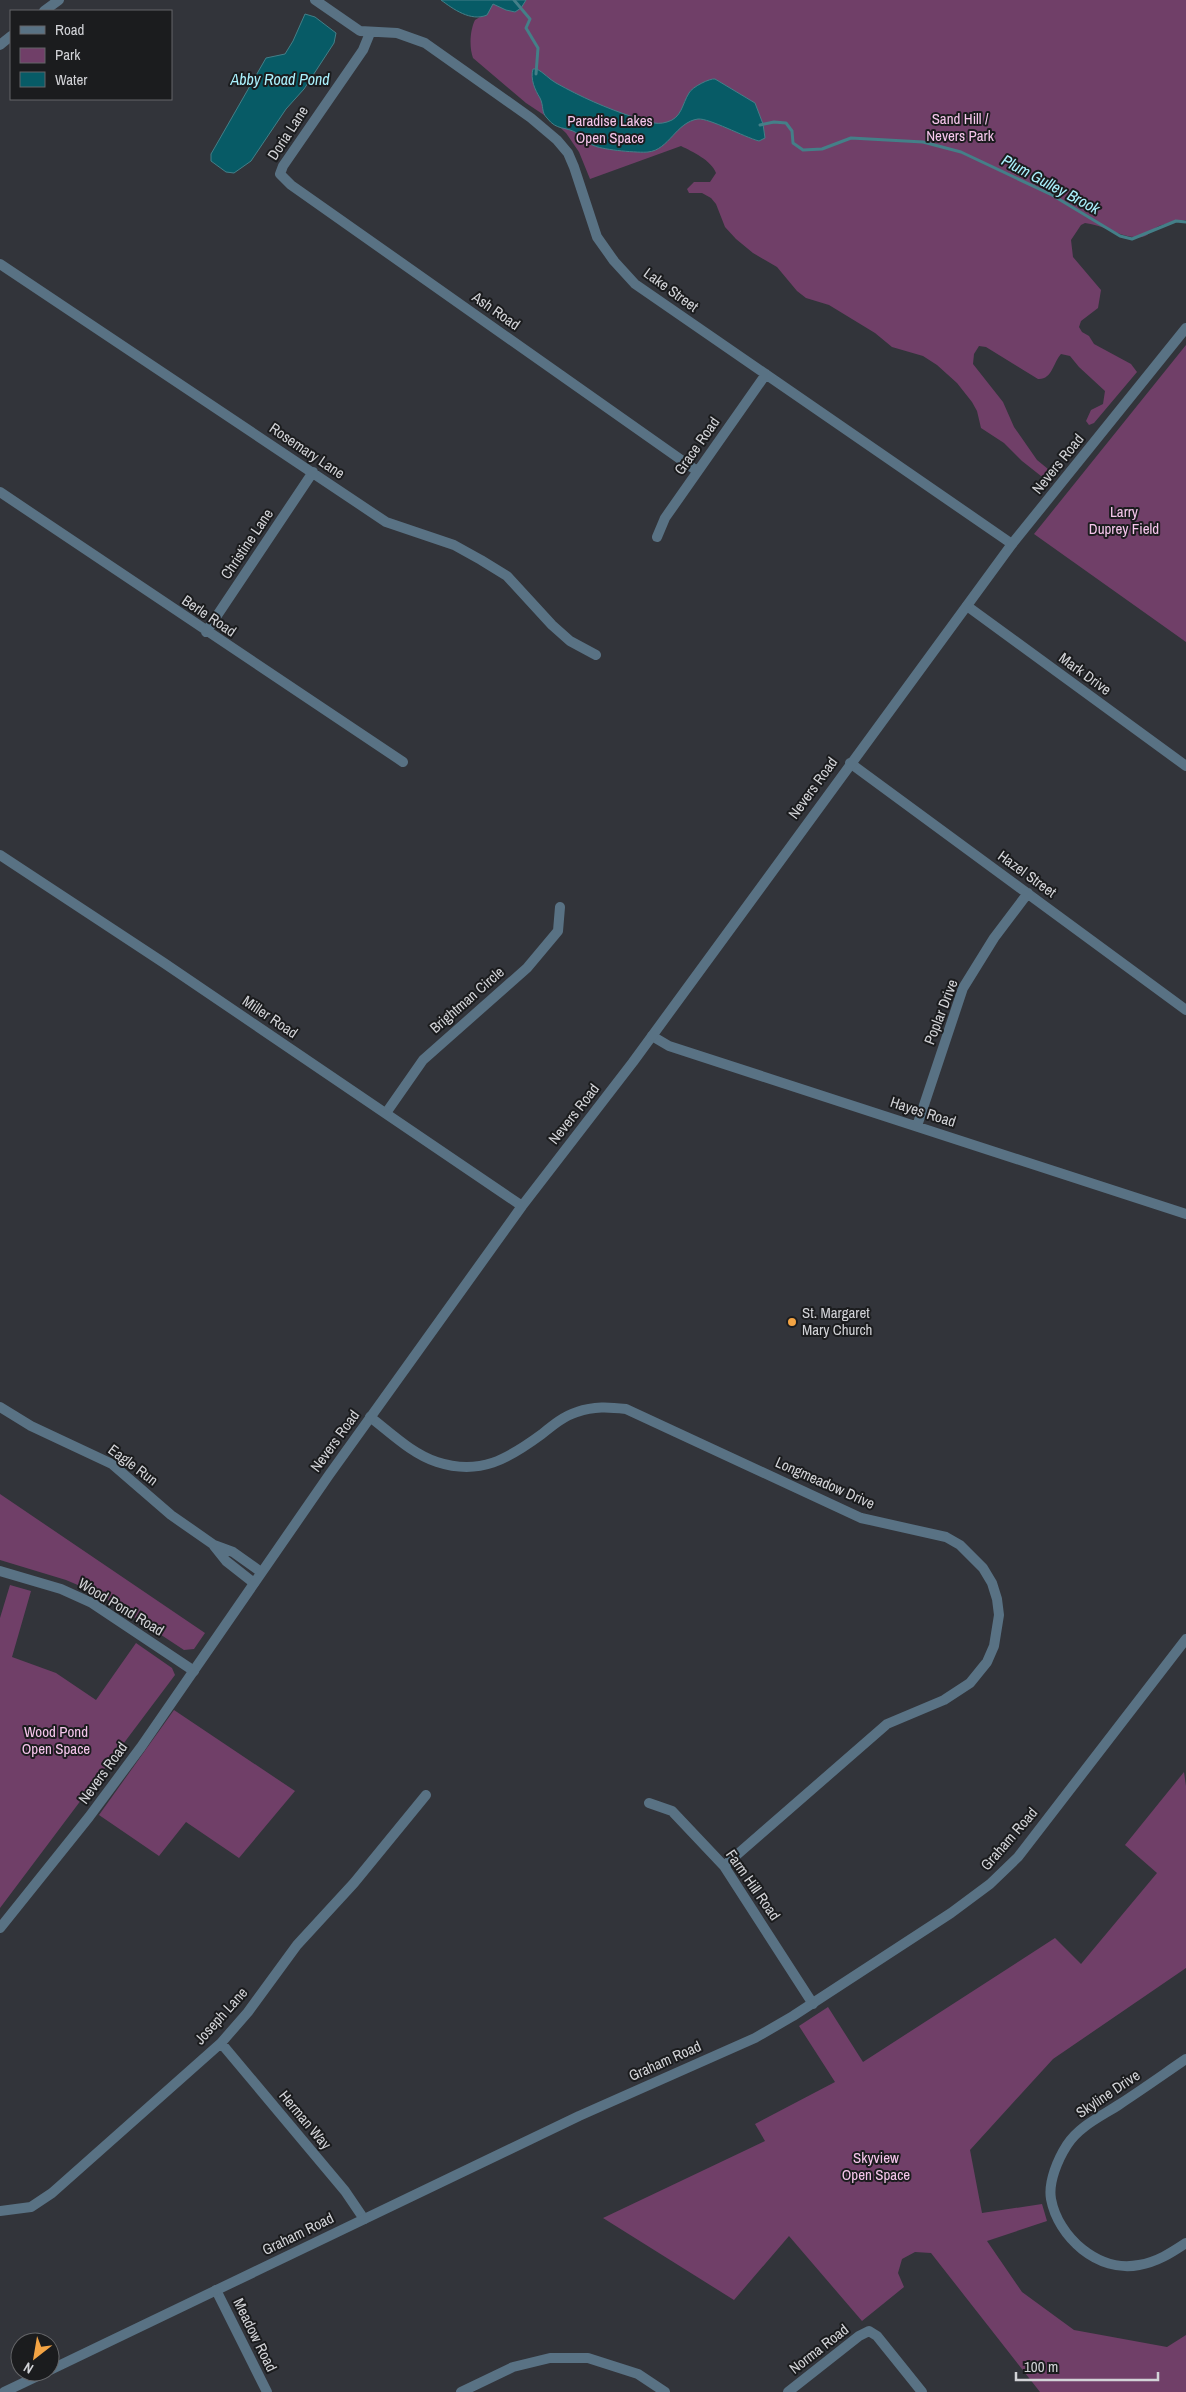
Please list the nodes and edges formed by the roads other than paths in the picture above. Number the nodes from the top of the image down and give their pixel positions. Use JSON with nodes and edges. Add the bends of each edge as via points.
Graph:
{"nodes":[{"id":1,"x":59,"y":0,"type":"edge"},
{"id":2,"x":315,"y":0,"type":"edge"},
{"id":3,"x":45,"y":10,"type":"edge"},
{"id":4,"x":370,"y":33,"type":"junction"},
{"id":5,"x":10,"y":37,"type":"edge"},
{"id":6,"x":0,"y":45,"type":"edge"},
{"id":7,"x":280,"y":174,"type":"joint"},
{"id":8,"x":0,"y":264,"type":"edge"},
{"id":9,"x":1186,"y":328,"type":"edge"},
{"id":10,"x":766,"y":374,"type":"junction"},
{"id":11,"x":697,"y":470,"type":"junction"},
{"id":12,"x":312,"y":472,"type":"junction"},
{"id":13,"x":0,"y":492,"type":"edge"},
{"id":14,"x":657,"y":537,"type":"dead end"},
{"id":15,"x":1012,"y":544,"type":"junction"},
{"id":16,"x":967,"y":606,"type":"junction"},
{"id":17,"x":206,"y":632,"type":"junction"},
{"id":18,"x":596,"y":655,"type":"dead end"},
{"id":19,"x":403,"y":762,"type":"dead end"},
{"id":20,"x":850,"y":763,"type":"junction"},
{"id":21,"x":1186,"y":766,"type":"edge"},
{"id":22,"x":0,"y":855,"type":"edge"},
{"id":23,"x":1028,"y":892,"type":"junction"},
{"id":24,"x":560,"y":908,"type":"dead end"},
{"id":25,"x":1186,"y":1010,"type":"edge"},
{"id":26,"x":652,"y":1036,"type":"junction"},
{"id":27,"x":386,"y":1113,"type":"junction"},
{"id":28,"x":917,"y":1126,"type":"junction"},
{"id":29,"x":522,"y":1206,"type":"junction"},
{"id":30,"x":1186,"y":1214,"type":"edge"},
{"id":31,"x":0,"y":1407,"type":"edge"},
{"id":32,"x":370,"y":1418,"type":"junction"},
{"id":33,"x":214,"y":1545,"type":"junction"},
{"id":34,"x":0,"y":1571,"type":"edge"},
{"id":35,"x":261,"y":1572,"type":"junction"},
{"id":36,"x":254,"y":1582,"type":"junction"},
{"id":37,"x":1186,"y":1639,"type":"edge"},
{"id":38,"x":194,"y":1671,"type":"junction"},
{"id":39,"x":426,"y":1795,"type":"dead end"},
{"id":40,"x":649,"y":1803,"type":"dead end"},
{"id":41,"x":724,"y":1866,"type":"junction"},
{"id":42,"x":0,"y":1928,"type":"edge"},
{"id":43,"x":813,"y":2004,"type":"junction"},
{"id":44,"x":221,"y":2042,"type":"junction"},
{"id":45,"x":1186,"y":2058,"type":"edge"},
{"id":46,"x":0,"y":2211,"type":"edge"},
{"id":47,"x":364,"y":2219,"type":"junction"},
{"id":48,"x":1186,"y":2243,"type":"edge"},
{"id":49,"x":216,"y":2290,"type":"junction"},
{"id":50,"x":60,"y":2365,"type":"edge"},
{"id":51,"x":25,"y":2382,"type":"edge"},
{"id":52,"x":4,"y":2392,"type":"edge"},
{"id":53,"x":267,"y":2392,"type":"edge"},
{"id":54,"x":461,"y":2392,"type":"edge"},
{"id":55,"x":665,"y":2392,"type":"edge"},
{"id":56,"x":788,"y":2392,"type":"edge"},
{"id":57,"x":922,"y":2392,"type":"edge"}],
"edges":[{"from":1,"to":3,"type":"street"},
{"from":2,"to":4,"type":"street","name":"Lake Street","via":[[351,26]]},
{"from":4,"to":7,"type":"street","name":"Doria Lane","via":[[363,50]]},
{"from":4,"to":10,"type":"street","name":"Lake Street","via":[[397,33],[425,43],[557,140],[574,167],[597,237],[614,261],[635,284]]},
{"from":5,"to":6,"type":"street"},
{"from":7,"to":11,"type":"street","name":"Ash Road","via":[[291,185]]},
{"from":8,"to":12,"type":"street","name":"Rosemary Lane"},
{"from":9,"to":15,"type":"street","name":"Nevers Road"},
{"from":10,"to":11,"type":"street","name":"Grace Road"},
{"from":10,"to":15,"type":"street","name":"Lake Street"},
{"from":11,"to":14,"type":"street","name":"Grace Road","via":[[665,518]]},
{"from":12,"to":17,"type":"street","name":"Christine Lane"},
{"from":12,"to":18,"type":"street","name":"Rosemary Lane","via":[[386,522],[454,545],[507,576],[570,641]]},
{"from":13,"to":17,"type":"street","name":"Berle Road"},
{"from":15,"to":16,"type":"street","name":"Nevers Road"},
{"from":16,"to":20,"type":"street","name":"Nevers Road"},
{"from":16,"to":21,"type":"street","name":"Mark Drive"},
{"from":17,"to":19,"type":"street","name":"Berle Road"},
{"from":20,"to":23,"type":"street","name":"Hazel Street"},
{"from":20,"to":26,"type":"street","name":"Nevers Road"},
{"from":22,"to":27,"type":"street","name":"Miller Road"},
{"from":23,"to":25,"type":"street","name":"Hazel Street"},
{"from":23,"to":28,"type":"street","name":"Poplar Drive","via":[[994,938],[964,988]]},
{"from":24,"to":27,"type":"street","name":"Brightman Circle","via":[[558,931],[527,968],[423,1060]]},
{"from":26,"to":28,"type":"street","name":"Hayes Road","via":[[669,1046]]},
{"from":26,"to":29,"type":"street","name":"Nevers Road"},
{"from":27,"to":29,"type":"street","name":"Miller Road"},
{"from":28,"to":30,"type":"street","name":"Hayes Road"},
{"from":29,"to":32,"type":"street","name":"Nevers Road"},
{"from":31,"to":33,"type":"street","name":"Eagle Run","via":[[31,1426],[112,1464],[171,1515]]},
{"from":32,"to":35,"type":"street","name":"Nevers Road"},
{"from":32,"to":41,"type":"street","name":"Longmeadow Drive","via":[[436,1462],[469,1468],[501,1461],[576,1412],[593,1407],[626,1409],[861,1518],[946,1537],[960,1545],[983,1568],[992,1583],[999,1615],[994,1646],[980,1673],[957,1693],[887,1724]]},
{"from":33,"to":35,"type":"street","name":"Eagle Run","via":[[232,1552]]},
{"from":33,"to":36,"type":"street","name":"Eagle Run","via":[[226,1562]]},
{"from":34,"to":38,"type":"street","name":"Wood Pond Road","via":[[61,1589],[92,1603]]},
{"from":35,"to":36,"type":"street","name":"Nevers Road"},
{"from":36,"to":38,"type":"street","name":"Nevers Road"},
{"from":37,"to":43,"type":"street","name":"Graham Road","via":[[1018,1856],[990,1884]]},
{"from":38,"to":42,"type":"street","name":"Nevers Road","via":[[89,1817]]},
{"from":39,"to":44,"type":"street","name":"Joseph Lane","via":[[354,1883],[297,1945],[248,2012]]},
{"from":40,"to":41,"type":"street","name":"Farm Hill Road","via":[[672,1811]]},
{"from":41,"to":43,"type":"street","name":"Farm Hill Road"},
{"from":43,"to":47,"type":"street","name":"Graham Road","via":[[755,2038],[579,2116]]},
{"from":44,"to":46,"type":"street","name":"Joseph Lane","via":[[52,2193],[31,2207]]},
{"from":44,"to":47,"type":"street","name":"Herman Way","via":[[345,2191]]},
{"from":45,"to":48,"type":"street","name":"Skyline Drive","via":[[1084,2127],[1067,2144],[1055,2168],[1051,2197],[1059,2224],[1081,2250],[1107,2264],[1137,2266],[1162,2258]]},
{"from":47,"to":49,"type":"street","name":"Graham Road"},
{"from":49,"to":50,"type":"street","name":"Graham Road"},
{"from":49,"to":53,"type":"street","name":"Meadow Road"},
{"from":51,"to":52,"type":"street"},
{"from":54,"to":55,"type":"street","via":[[513,2367],[550,2358],[588,2358],[638,2374]]},
{"from":56,"to":57,"type":"street","name":"Norma Road","via":[[859,2336],[870,2331],[878,2336]]}]}
